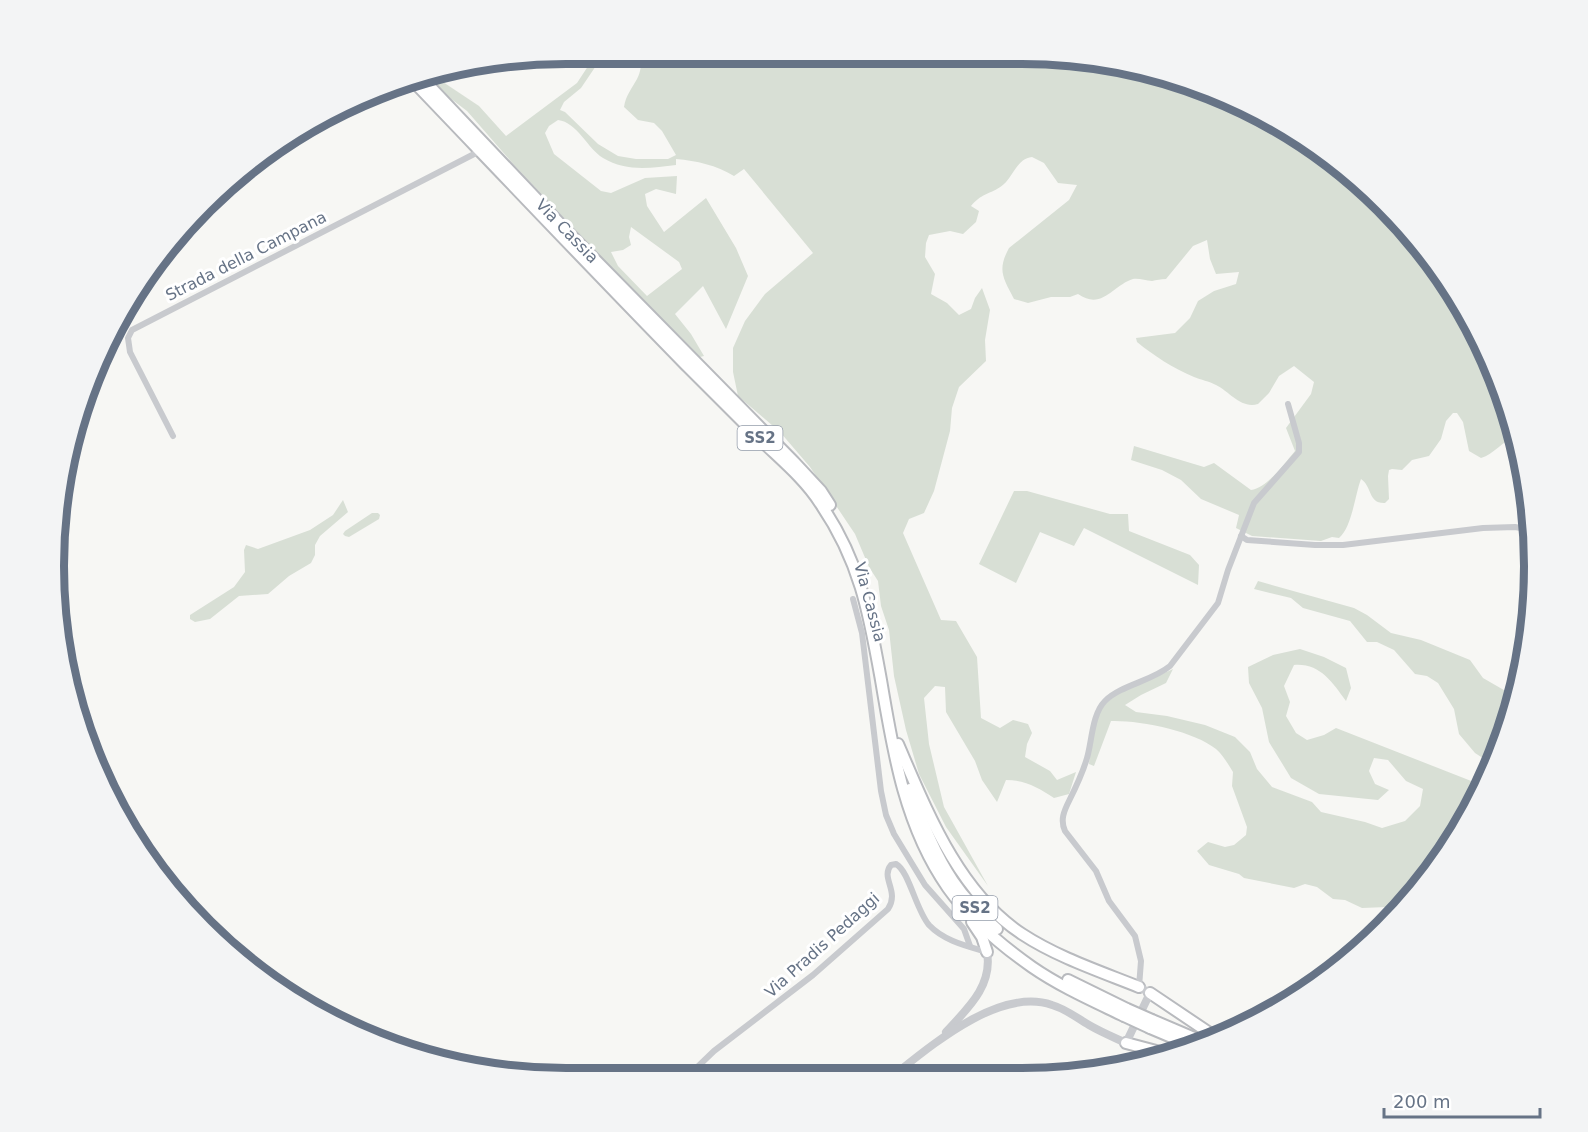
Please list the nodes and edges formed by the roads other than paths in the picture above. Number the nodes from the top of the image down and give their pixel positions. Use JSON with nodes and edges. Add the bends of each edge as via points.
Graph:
{"nodes":[{"id":1,"x":428,"y":84,"type":"edge"},
{"id":2,"x":419,"y":87,"type":"edge"},
{"id":3,"x":454,"y":124,"type":"junction"},
{"id":4,"x":478,"y":152,"type":"junction"},
{"id":5,"x":520,"y":193,"type":"junction"},
{"id":6,"x":1288,"y":404,"type":"dead end"},
{"id":7,"x":173,"y":436,"type":"dead end"},
{"id":8,"x":1522,"y":528,"type":"edge"},
{"id":9,"x":1241,"y":537,"type":"junction"},
{"id":10,"x":853,"y":599,"type":"dead end"},
{"id":11,"x":898,"y":744,"type":"junction"},
{"id":12,"x":948,"y":888,"type":"junction"},
{"id":13,"x":970,"y":946,"type":"junction"},
{"id":14,"x":987,"y":952,"type":"junction"},
{"id":15,"x":1138,"y":987,"type":"junction"},
{"id":16,"x":1150,"y":993,"type":"junction"},
{"id":17,"x":1125,"y":1013,"type":"junction"},
{"id":18,"x":1151,"y":1024,"type":"junction"},
{"id":19,"x":1207,"y":1032,"type":"edge"},
{"id":20,"x":941,"y":1038,"type":"junction"},
{"id":21,"x":1192,"y":1038,"type":"edge"},
{"id":22,"x":1183,"y":1041,"type":"edge"},
{"id":23,"x":1126,"y":1043,"type":"junction"},
{"id":24,"x":1152,"y":1050,"type":"edge"},
{"id":25,"x":697,"y":1068,"type":"edge"},
{"id":26,"x":903,"y":1068,"type":"edge"}],
"edges":[{"from":1,"to":11,"type":"highway","name":"Via Cassia","number":"SS2","via":[[821,491],[852,543],[871,592]]},
{"from":2,"to":3,"type":"highway","name":"Via Cassia","number":"SS2"},
{"from":3,"to":4,"type":"street"},
{"from":3,"to":5,"type":"highway","name":"Via Cassia","number":"SS2"},
{"from":4,"to":5,"type":"street"},
{"from":4,"to":7,"type":"street","name":"Strada della Campana","via":[[132,330],[128,338],[130,352]]},
{"from":5,"to":12,"type":"highway","name":"Via Cassia","number":"SS2","via":[[819,500],[851,558],[864,594],[892,744],[908,803]]},
{"from":6,"to":9,"type":"street","via":[[1299,452],[1257,498]]},
{"from":8,"to":9,"type":"street","via":[[1483,528],[1334,546]]},
{"from":9,"to":15,"type":"street","via":[[1218,603],[1176,660],[1162,672],[1112,696],[1100,708],[1086,762],[1064,812],[1065,831],[1095,871],[1109,901],[1136,940],[1141,961]]},
{"from":10,"to":13,"type":"street","via":[[862,633],[886,815],[921,879],[963,927]]},
{"from":11,"to":15,"type":"highway","via":[[939,836],[992,908],[1020,933],[1048,950]]},
{"from":11,"to":17,"type":"highway","name":"Via Cassia","number":"SS2","via":[[930,839],[953,881],[977,910],[1039,964]]},
{"from":12,"to":14,"type":"highway","via":[[981,934]]},
{"from":12,"to":17,"type":"highway","name":"Via Cassia","number":"SS2","via":[[974,918],[1034,969]]},
{"from":13,"to":14,"type":"street","name":"Via Pradis Pedaggi"},
{"from":13,"to":25,"type":"street","name":"Via Pradis Pedaggi","via":[[930,926],[902,869],[891,865],[887,873],[893,896],[888,909]]},
{"from":14,"to":20,"type":"street","via":[[988,973],[979,994]]},
{"from":15,"to":16,"type":"street"},
{"from":16,"to":19,"type":"highway"},
{"from":16,"to":23,"type":"street"},
{"from":17,"to":18,"type":"highway","name":"Via Cassia","number":"SS2","bridge":true},
{"from":18,"to":21,"type":"highway","name":"Via Cassia","number":"SS2"},
{"from":18,"to":22,"type":"highway","name":"Via Cassia","number":"SS2"},
{"from":20,"to":23,"type":"street","via":[[997,1008],[1030,1001],[1062,1008]]},
{"from":20,"to":26,"type":"street"},
{"from":23,"to":24,"type":"highway"}]}
